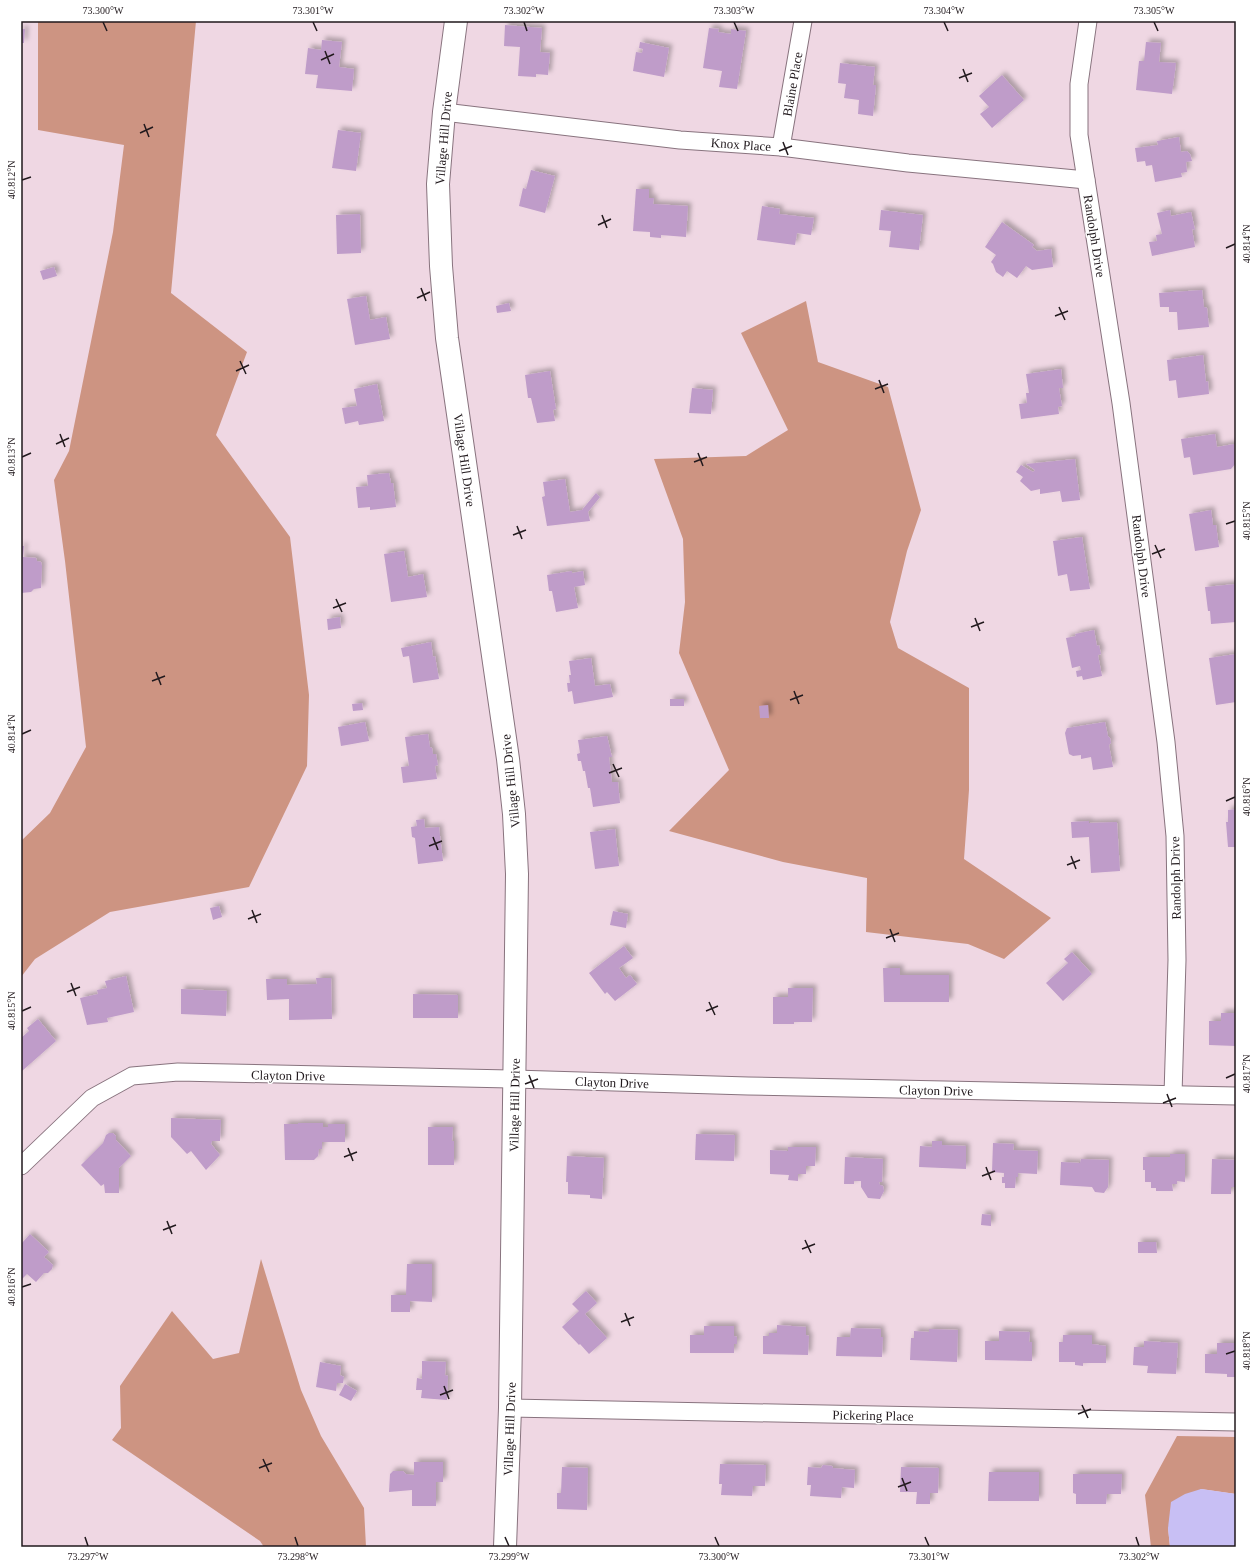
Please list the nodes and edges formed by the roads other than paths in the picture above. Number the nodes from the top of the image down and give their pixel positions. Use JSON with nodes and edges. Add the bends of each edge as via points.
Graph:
{"nodes":[{"id":1,"x":456,"y":21,"type":"edge"},
{"id":2,"x":803,"y":21,"type":"edge"},
{"id":3,"x":1088,"y":21,"type":"edge"},
{"id":4,"x":444,"y":112,"type":"junction"},
{"id":5,"x":781,"y":147,"type":"junction"},
{"id":6,"x":1086,"y":180,"type":"junction"},
{"id":7,"x":514,"y":1079,"type":"junction"},
{"id":8,"x":1173,"y":1095,"type":"junction"},
{"id":9,"x":1236,"y":1096,"type":"edge"},
{"id":10,"x":21,"y":1166,"type":"edge"},
{"id":11,"x":510,"y":1408,"type":"junction"},
{"id":12,"x":1236,"y":1422,"type":"edge"},
{"id":13,"x":505,"y":1547,"type":"edge"}],
"edges":[{"from":1,"to":4,"type":"street","name":"Village Hill Drive"},
{"from":2,"to":5,"type":"street","name":"Blaine Place"},
{"from":3,"to":6,"type":"street","name":"Randolph Drive","via":[[1079,84],[1079,135]]},
{"from":4,"to":5,"type":"street","name":"Knox Place","via":[[680,140]]},
{"from":4,"to":7,"type":"street","name":"Village Hill Drive","via":[[438,184],[447,338],[514,814],[517,874]]},
{"from":5,"to":6,"type":"street","name":"Knox Place","via":[[908,163]]},
{"from":6,"to":8,"type":"street","name":"Randolph Drive","via":[[1121,403],[1166,742],[1174,836],[1177,960]]},
{"from":7,"to":8,"type":"street","name":"Clayton Drive"},
{"from":7,"to":10,"type":"street","name":"Clayton Drive","via":[[178,1072],[132,1076],[92,1098]]},
{"from":7,"to":11,"type":"street","name":"Village Hill Drive"},
{"from":8,"to":9,"type":"street","name":"Clayton Drive"},
{"from":11,"to":12,"type":"street","name":"Pickering Place"},
{"from":11,"to":13,"type":"street","name":"Village Hill Drive"}]}
